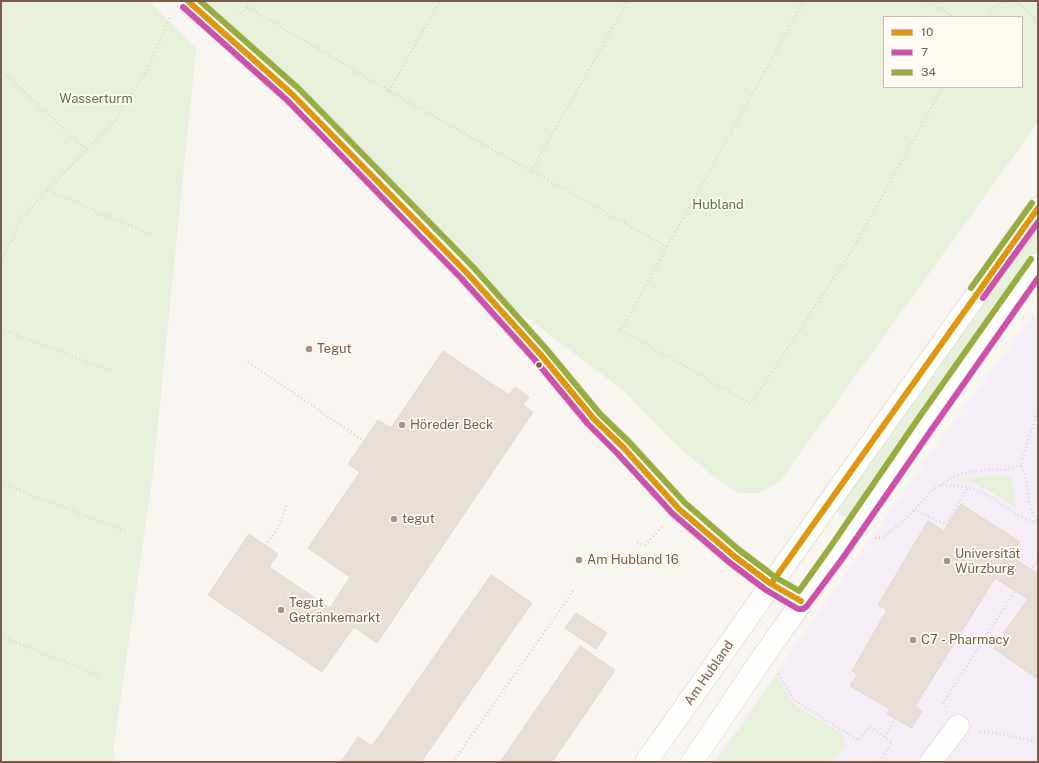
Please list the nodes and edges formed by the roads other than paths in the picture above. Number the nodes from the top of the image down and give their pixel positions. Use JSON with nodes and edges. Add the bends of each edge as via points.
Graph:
{"nodes":[{"id":1,"x":188,"y":1,"type":"edge"},
{"id":2,"x":1038,"y":208,"type":"edge"},
{"id":3,"x":1038,"y":264,"type":"edge"},
{"id":4,"x":771,"y":584,"type":"junction"},
{"id":5,"x":801,"y":601,"type":"junction"},
{"id":6,"x":957,"y":727,"type":"road end"},
{"id":7,"x":646,"y":762,"type":"edge"},
{"id":8,"x":692,"y":762,"type":"edge"},
{"id":9,"x":931,"y":762,"type":"edge"}],
"edges":[{"from":1,"to":4,"type":"street","via":[[292,94],[462,267],[594,419],[679,509]]},
{"from":2,"to":4,"type":"street","name":"Am Hubland"},
{"from":3,"to":5,"type":"street"},
{"from":4,"to":5,"type":"street"},
{"from":4,"to":7,"type":"street","name":"Am Hubland"},
{"from":5,"to":8,"type":"street"},
{"from":6,"to":9,"type":"street"}]}
